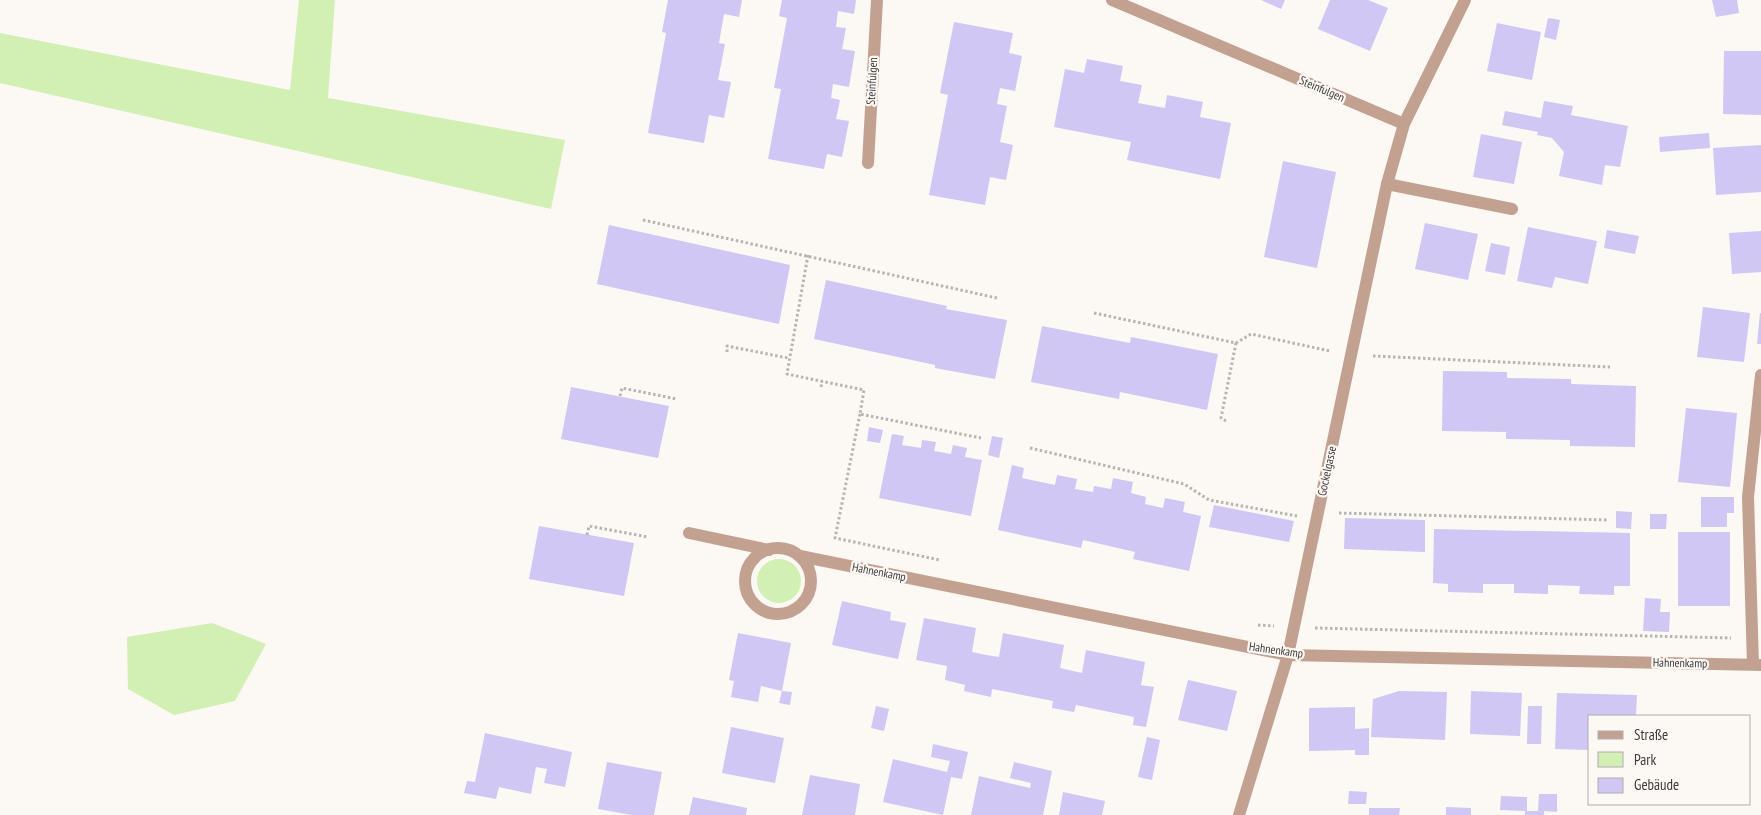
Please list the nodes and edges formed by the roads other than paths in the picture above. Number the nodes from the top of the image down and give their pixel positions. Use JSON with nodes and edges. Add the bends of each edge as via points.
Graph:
{"nodes":[{"id":1,"x":877,"y":0,"type":"edge"},
{"id":2,"x":1112,"y":0,"type":"edge"},
{"id":3,"x":1465,"y":0,"type":"edge"},
{"id":4,"x":1404,"y":124,"type":"junction"},
{"id":5,"x":868,"y":163,"type":"dead end"},
{"id":6,"x":1387,"y":184,"type":"junction"},
{"id":7,"x":1512,"y":209,"type":"dead end"},
{"id":8,"x":1761,"y":375,"type":"edge"},
{"id":9,"x":689,"y":533,"type":"dead end"},
{"id":10,"x":769,"y":550,"type":"junction"},
{"id":11,"x":800,"y":556,"type":"junction"},
{"id":12,"x":1288,"y":655,"type":"junction"},
{"id":13,"x":1757,"y":665,"type":"edge"},
{"id":14,"x":1239,"y":815,"type":"edge"}],
"edges":[{"from":1,"to":5,"type":"street","name":"Steinfulgen"},
{"from":2,"to":4,"type":"street","name":"Steinfulgen"},
{"from":3,"to":4,"type":"street"},
{"from":4,"to":6,"type":"street","name":"Gockelgasse"},
{"from":6,"to":7,"type":"street"},
{"from":6,"to":12,"type":"street","name":"Gockelgasse"},
{"from":8,"to":13,"type":"street","via":[[1748,497]]},
{"from":9,"to":10,"type":"street","name":"Hahnenkamp"},
{"from":10,"to":11,"type":"street","name":"Hahnenkamp","via":[[786,549]]},
{"from":10,"to":11,"type":"street","via":[[759,554],[751,563],[745,585],[748,596],[756,605],[776,614],[798,607],[806,598],[811,576]]},
{"from":11,"to":12,"type":"street","name":"Hahnenkamp"},
{"from":12,"to":13,"type":"street","name":"Hahnenkamp"},
{"from":12,"to":14,"type":"street","name":"Gockelgasse"}]}
